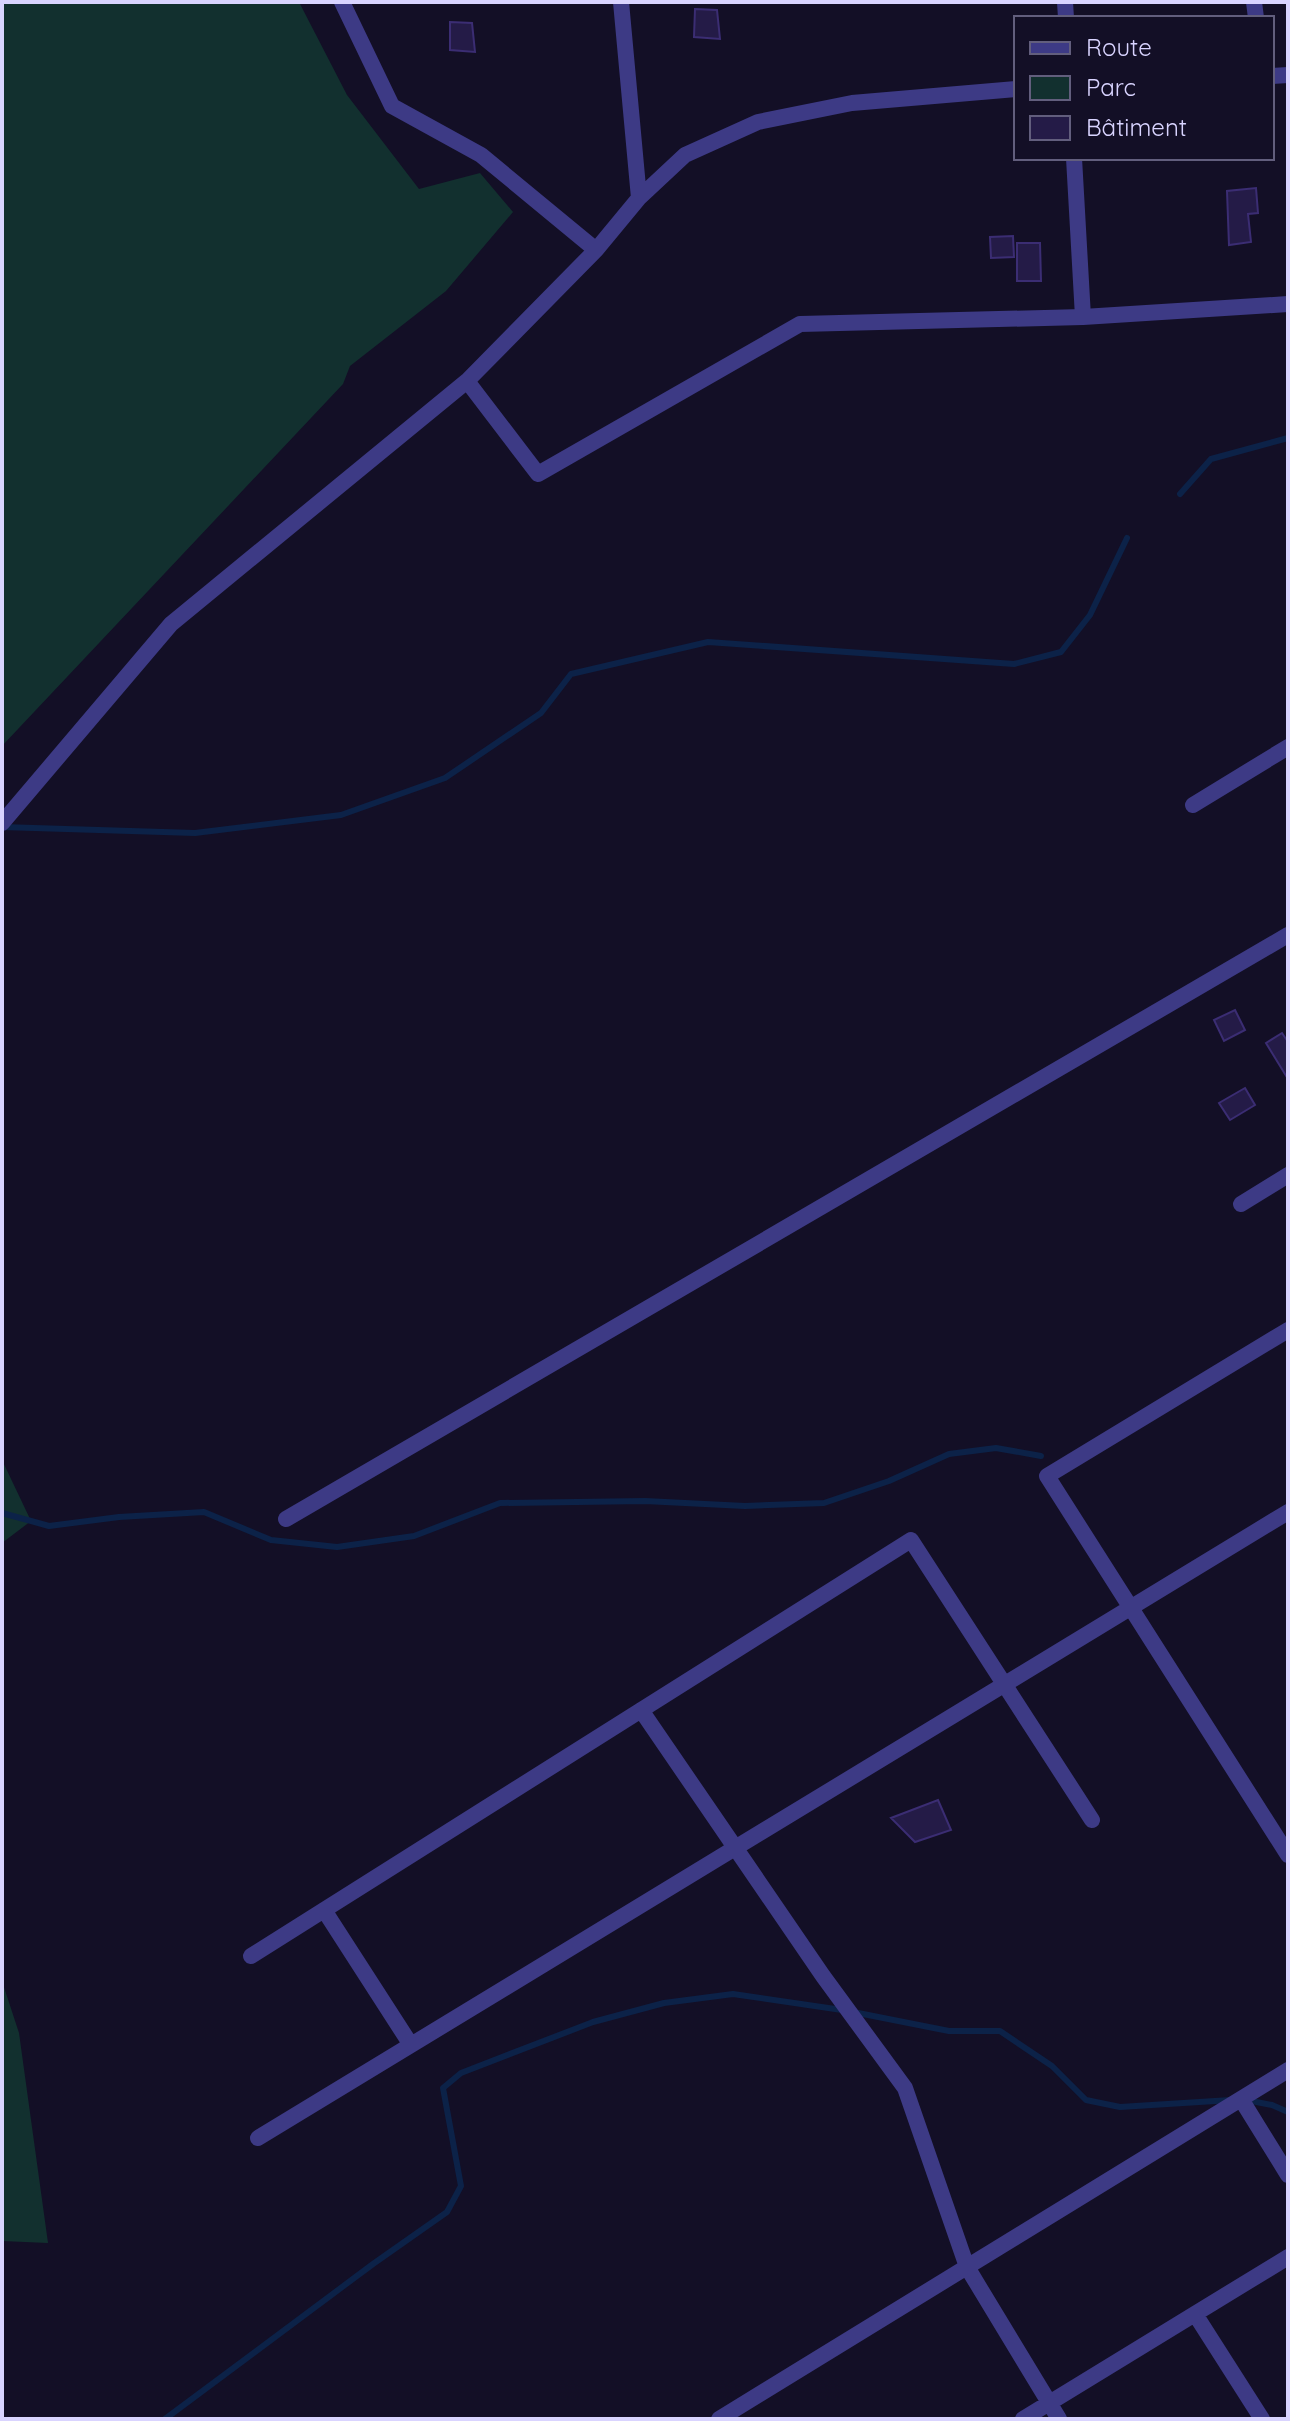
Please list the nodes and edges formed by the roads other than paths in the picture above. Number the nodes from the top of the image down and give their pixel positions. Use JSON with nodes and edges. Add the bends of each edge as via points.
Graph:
{"nodes":[{"id":1,"x":342,"y":2,"type":"edge"},
{"id":2,"x":621,"y":2,"type":"edge"},
{"id":3,"x":1014,"y":89,"type":"edge"},
{"id":4,"x":1074,"y":160,"type":"edge"},
{"id":5,"x":639,"y":198,"type":"junction"},
{"id":6,"x":596,"y":250,"type":"junction"},
{"id":7,"x":1288,"y":304,"type":"edge"},
{"id":8,"x":1083,"y":317,"type":"junction"},
{"id":9,"x":467,"y":381,"type":"junction"},
{"id":10,"x":1288,"y":747,"type":"edge"},
{"id":11,"x":1193,"y":805,"type":"dead end"},
{"id":12,"x":2,"y":823,"type":"edge"},
{"id":13,"x":1288,"y":935,"type":"edge"},
{"id":14,"x":1288,"y":1175,"type":"edge"},
{"id":15,"x":1241,"y":1204,"type":"dead end"},
{"id":16,"x":1288,"y":1330,"type":"edge"},
{"id":17,"x":1288,"y":1512,"type":"edge"},
{"id":18,"x":286,"y":1519,"type":"dead end"},
{"id":19,"x":1131,"y":1607,"type":"junction"},
{"id":20,"x":1004,"y":1684,"type":"junction"},
{"id":21,"x":641,"y":1710,"type":"junction"},
{"id":22,"x":1092,"y":1820,"type":"dead end"},
{"id":23,"x":735,"y":1847,"type":"junction"},
{"id":24,"x":1288,"y":1855,"type":"edge"},
{"id":25,"x":324,"y":1910,"type":"junction"},
{"id":26,"x":251,"y":1956,"type":"dead end"},
{"id":27,"x":411,"y":2045,"type":"junction"},
{"id":28,"x":1288,"y":2070,"type":"edge"},
{"id":29,"x":1241,"y":2099,"type":"junction"},
{"id":30,"x":258,"y":2138,"type":"dead end"},
{"id":31,"x":1288,"y":2175,"type":"edge"},
{"id":32,"x":1288,"y":2257,"type":"edge"},
{"id":33,"x":967,"y":2267,"type":"junction"},
{"id":34,"x":1195,"y":2314,"type":"junction"},
{"id":35,"x":1049,"y":2403,"type":"junction"},
{"id":36,"x":719,"y":2419,"type":"edge"},
{"id":37,"x":1023,"y":2419,"type":"edge"},
{"id":38,"x":1059,"y":2419,"type":"edge"},
{"id":39,"x":1262,"y":2419,"type":"edge"}],
"edges":[{"from":1,"to":6,"type":"street","via":[[392,106],[481,155]]},
{"from":2,"to":5,"type":"street"},
{"from":3,"to":5,"type":"street","via":[[852,103],[758,122],[685,155]]},
{"from":4,"to":8,"type":"street"},
{"from":5,"to":6,"type":"street"},
{"from":6,"to":9,"type":"street"},
{"from":7,"to":8,"type":"street"},
{"from":8,"to":9,"type":"street","via":[[800,324],[538,474]]},
{"from":9,"to":12,"type":"street","via":[[171,624]]},
{"from":10,"to":11,"type":"street"},
{"from":13,"to":18,"type":"street"},
{"from":14,"to":15,"type":"street"},
{"from":16,"to":19,"type":"street","via":[[1047,1476]]},
{"from":17,"to":19,"type":"street"},
{"from":19,"to":20,"type":"street"},
{"from":19,"to":24,"type":"street"},
{"from":20,"to":21,"type":"street","via":[[911,1540]]},
{"from":20,"to":22,"type":"street"},
{"from":20,"to":23,"type":"street"},
{"from":21,"to":23,"type":"street"},
{"from":21,"to":25,"type":"street"},
{"from":23,"to":27,"type":"street"},
{"from":23,"to":33,"type":"street","via":[[905,2088]]},
{"from":25,"to":26,"type":"street"},
{"from":25,"to":27,"type":"street"},
{"from":27,"to":30,"type":"street"},
{"from":28,"to":29,"type":"street"},
{"from":29,"to":31,"type":"street"},
{"from":29,"to":33,"type":"street"},
{"from":32,"to":34,"type":"street"},
{"from":33,"to":35,"type":"street"},
{"from":33,"to":36,"type":"street"},
{"from":34,"to":35,"type":"street"},
{"from":34,"to":39,"type":"street"},
{"from":35,"to":37,"type":"street"},
{"from":35,"to":38,"type":"street"}]}
